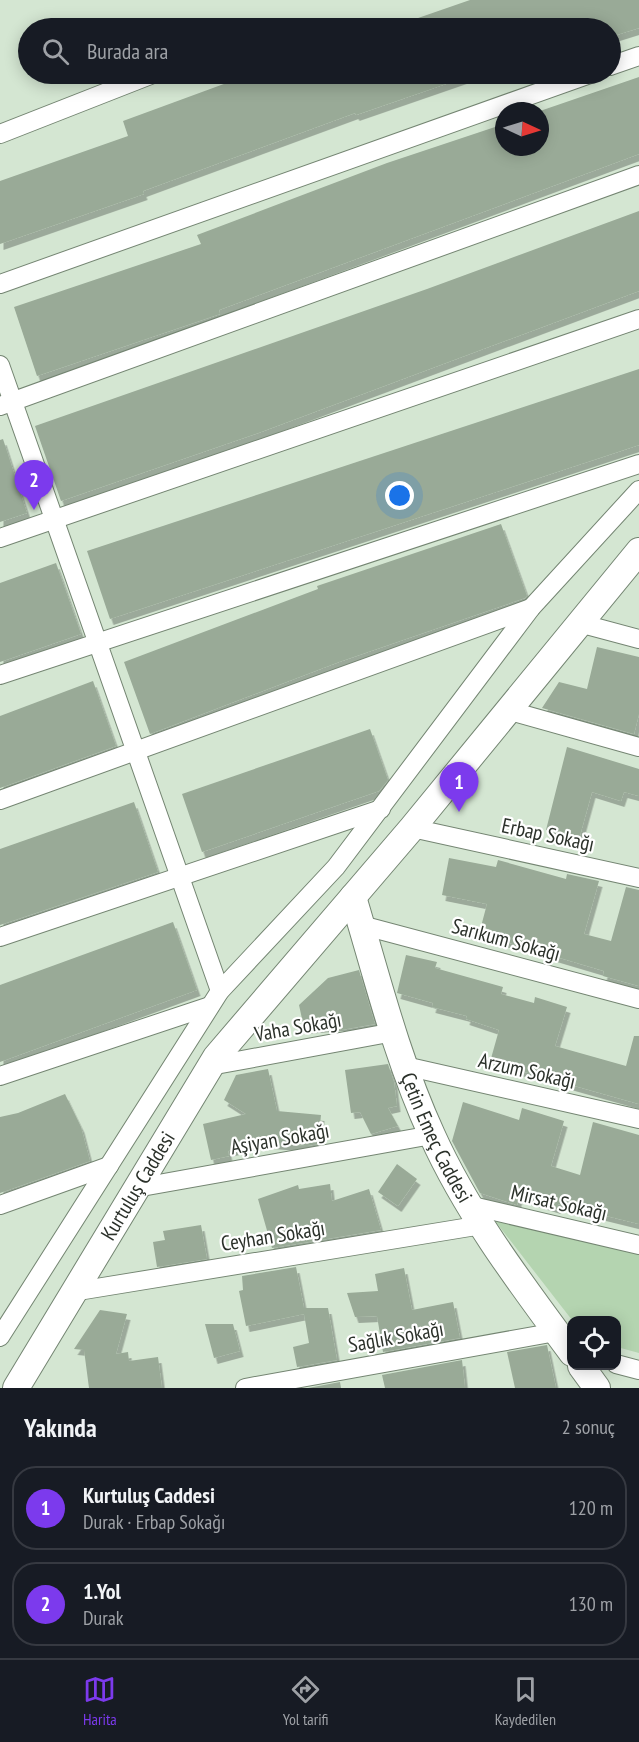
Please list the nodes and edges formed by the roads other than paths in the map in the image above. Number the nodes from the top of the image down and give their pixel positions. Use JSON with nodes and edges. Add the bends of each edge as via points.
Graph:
{"nodes":[{"id":1,"x":639,"y":56,"type":"edge"},
{"id":2,"x":621,"y":62,"type":"edge"},
{"id":3,"x":128,"y":84,"type":"edge"},
{"id":4,"x":562,"y":84,"type":"edge"},
{"id":5,"x":0,"y":134,"type":"edge"},
{"id":6,"x":639,"y":175,"type":"edge"},
{"id":7,"x":0,"y":284,"type":"edge"},
{"id":8,"x":639,"y":319,"type":"edge"},
{"id":9,"x":0,"y":365,"type":"edge"},
{"id":10,"x":6,"y":404,"type":"edge"},
{"id":11,"x":639,"y":464,"type":"edge"},
{"id":12,"x":639,"y":490,"type":"edge"},
{"id":13,"x":54,"y":518,"type":"junction"},
{"id":14,"x":0,"y":538,"type":"edge"},
{"id":15,"x":639,"y":551,"type":"edge"},
{"id":16,"x":531,"y":608,"type":"junction"},
{"id":17,"x":579,"y":623,"type":"junction"},
{"id":18,"x":639,"y":639,"type":"edge"},
{"id":19,"x":97,"y":641,"type":"junction"},
{"id":20,"x":0,"y":675,"type":"edge"},
{"id":21,"x":507,"y":710,"type":"junction"},
{"id":22,"x":639,"y":747,"type":"edge"},
{"id":23,"x":135,"y":750,"type":"junction"},
{"id":24,"x":0,"y":800,"type":"edge"},
{"id":25,"x":381,"y":809,"type":"junction"},
{"id":26,"x":412,"y":828,"type":"junction"},
{"id":27,"x":179,"y":875,"type":"junction"},
{"id":28,"x":639,"y":878,"type":"edge"},
{"id":29,"x":353,"y":897,"type":"junction"},
{"id":30,"x":361,"y":925,"type":"junction"},
{"id":31,"x":0,"y":937,"type":"edge"},
{"id":32,"x":215,"y":998,"type":"junction"},
{"id":33,"x":639,"y":999,"type":"edge"},
{"id":34,"x":394,"y":1032,"type":"junction"},
{"id":35,"x":210,"y":1066,"type":"junction"},
{"id":36,"x":405,"y":1066,"type":"junction"},
{"id":37,"x":0,"y":1076,"type":"edge"},
{"id":38,"x":639,"y":1119,"type":"edge"},
{"id":39,"x":432,"y":1135,"type":"junction"},
{"id":40,"x":109,"y":1166,"type":"junction"},
{"id":41,"x":136,"y":1188,"type":"junction"},
{"id":42,"x":0,"y":1205,"type":"edge"},
{"id":43,"x":475,"y":1215,"type":"junction"},
{"id":44,"x":639,"y":1245,"type":"edge"},
{"id":45,"x":72,"y":1292,"type":"junction"},
{"id":46,"x":0,"y":1337,"type":"edge"},
{"id":47,"x":567,"y":1347,"type":"edge"},
{"id":48,"x":567,"y":1351,"type":"edge"},
{"id":49,"x":621,"y":1365,"type":"edge"},
{"id":50,"x":584,"y":1370,"type":"edge"},
{"id":51,"x":639,"y":1370,"type":"edge"},
{"id":52,"x":16,"y":1388,"type":"edge"},
{"id":53,"x":245,"y":1388,"type":"edge"},
{"id":54,"x":597,"y":1388,"type":"edge"}],
"edges":[{"from":1,"to":2,"type":"street"},
{"from":3,"to":5,"type":"street"},
{"from":4,"to":7,"type":"street"},
{"from":6,"to":10,"type":"street"},
{"from":8,"to":13,"type":"street"},
{"from":9,"to":10,"type":"street"},
{"from":10,"to":13,"type":"street"},
{"from":11,"to":19,"type":"street"},
{"from":12,"to":16,"type":"street"},
{"from":13,"to":14,"type":"street"},
{"from":13,"to":19,"type":"street"},
{"from":15,"to":17,"type":"main road","name":"Kurtuluş Caddesi"},
{"from":16,"to":23,"type":"street"},
{"from":16,"to":25,"type":"street"},
{"from":17,"to":18,"type":"street"},
{"from":17,"to":21,"type":"main road","name":"Kurtuluş Caddesi"},
{"from":19,"to":20,"type":"street"},
{"from":19,"to":23,"type":"street"},
{"from":21,"to":22,"type":"street"},
{"from":21,"to":26,"type":"main road","name":"Kurtuluş Caddesi"},
{"from":23,"to":24,"type":"street"},
{"from":23,"to":27,"type":"street"},
{"from":25,"to":27,"type":"street"},
{"from":25,"to":32,"type":"street","via":[[336,867]]},
{"from":26,"to":28,"type":"street","name":"Erbap Sokağı"},
{"from":26,"to":29,"type":"main road","name":"Kurtuluş Caddesi"},
{"from":27,"to":31,"type":"street"},
{"from":27,"to":32,"type":"street"},
{"from":29,"to":30,"type":"main road","name":"Çetin Emeç Caddesi"},
{"from":29,"to":35,"type":"main road","name":"Kurtuluş Caddesi"},
{"from":30,"to":33,"type":"street","name":"Sarıkum Sokağı"},
{"from":30,"to":34,"type":"main road","name":"Çetin Emeç Caddesi"},
{"from":32,"to":37,"type":"street"},
{"from":32,"to":40,"type":"street"},
{"from":34,"to":35,"type":"street","name":"Vaha Sokağı"},
{"from":34,"to":36,"type":"main road","name":"Çetin Emeç Caddesi"},
{"from":35,"to":41,"type":"main road","name":"Kurtuluş Caddesi"},
{"from":36,"to":38,"type":"street","name":"Arzum Sokağı"},
{"from":36,"to":39,"type":"main road","name":"Çetin Emeç Caddesi"},
{"from":39,"to":41,"type":"street","name":"Aşiyan Sokağı"},
{"from":39,"to":43,"type":"main road","name":"Çetin Emeç Caddesi"},
{"from":40,"to":42,"type":"street"},
{"from":40,"to":46,"type":"street"},
{"from":41,"to":45,"type":"main road","name":"Kurtuluş Caddesi"},
{"from":43,"to":44,"type":"street","name":"Mirsat Sokağı"},
{"from":43,"to":45,"type":"street","name":"Ceyhan Sokağı"},
{"from":43,"to":47,"type":"main road","name":"Çetin Emeç Caddesi"},
{"from":45,"to":52,"type":"main road","name":"Kurtuluş Caddesi"},
{"from":48,"to":53,"type":"street","name":"Sağlık Sokağı"},
{"from":49,"to":51,"type":"street"},
{"from":50,"to":54,"type":"main road","name":"Çetin Emeç Caddesi"}]}
